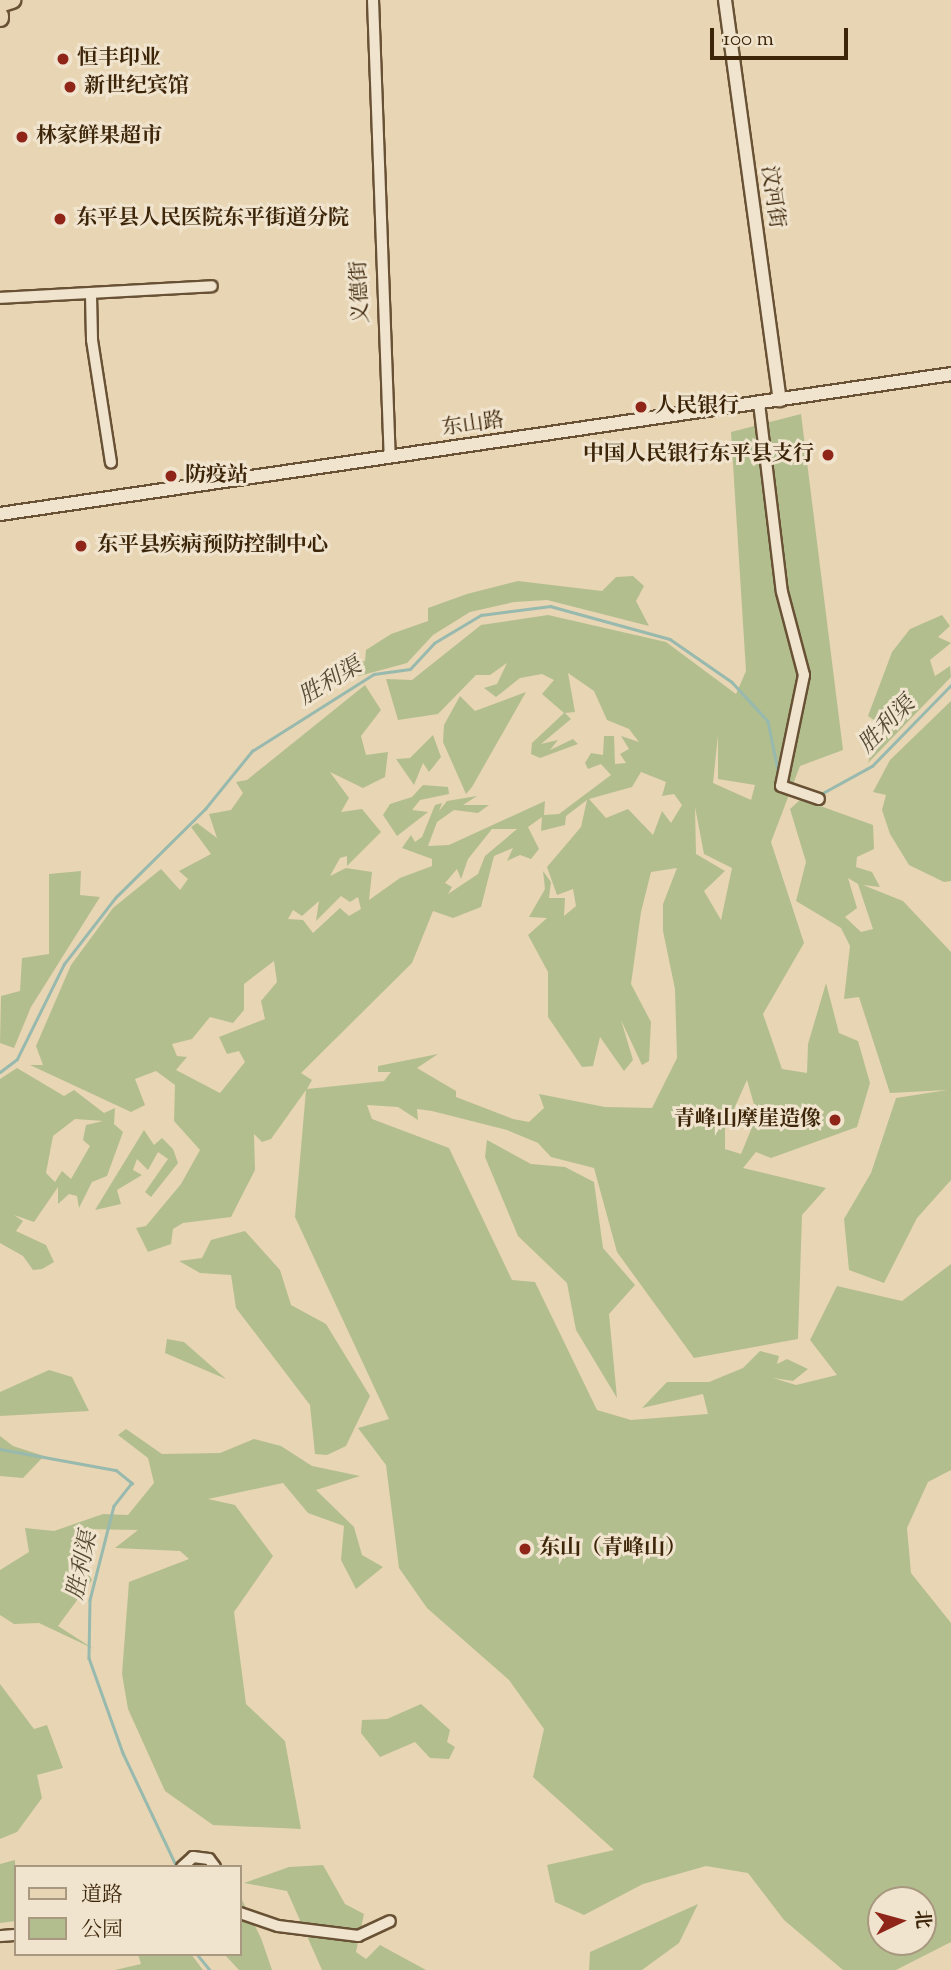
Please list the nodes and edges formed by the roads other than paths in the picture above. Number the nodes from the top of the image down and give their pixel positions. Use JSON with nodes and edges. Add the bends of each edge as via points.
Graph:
{"nodes":[{"id":1,"x":12,"y":0,"type":"edge"},
{"id":2,"x":373,"y":0,"type":"edge"},
{"id":3,"x":725,"y":0,"type":"edge"},
{"id":4,"x":0,"y":4,"type":"edge"},
{"id":5,"x":212,"y":286,"type":"dead end"},
{"id":6,"x":91,"y":295,"type":"junction"},
{"id":7,"x":0,"y":298,"type":"edge"},
{"id":8,"x":951,"y":374,"type":"edge"},
{"id":9,"x":780,"y":400,"type":"junction"},
{"id":10,"x":759,"y":403,"type":"junction"},
{"id":11,"x":390,"y":457,"type":"junction"},
{"id":12,"x":111,"y":463,"type":"dead end"},
{"id":13,"x":0,"y":514,"type":"edge"},
{"id":14,"x":819,"y":799,"type":"dead end"},
{"id":15,"x":184,"y":1865,"type":"edge"},
{"id":16,"x":214,"y":1865,"type":"edge"},
{"id":17,"x":242,"y":1914,"type":"edge"},
{"id":18,"x":390,"y":1922,"type":"dead end"}],
"edges":[{"from":1,"to":4,"type":"main road"},
{"from":2,"to":11,"type":"street","name":"义德街"},
{"from":3,"to":9,"type":"street","name":"汶河街"},
{"from":5,"to":6,"type":"street"},
{"from":6,"to":7,"type":"street"},
{"from":6,"to":12,"type":"street"},
{"from":8,"to":9,"type":"street","name":"东山路"},
{"from":9,"to":10,"type":"street","name":"东山路"},
{"from":10,"to":11,"type":"street","name":"东山路"},
{"from":10,"to":14,"type":"street","via":[[782,592],[804,675],[785,781],[780,786]]},
{"from":11,"to":13,"type":"street","name":"东山路"},
{"from":15,"to":16,"type":"street","via":[[192,1857],[209,1859]]},
{"from":17,"to":18,"type":"street","via":[[278,1926],[358,1936]]}]}
